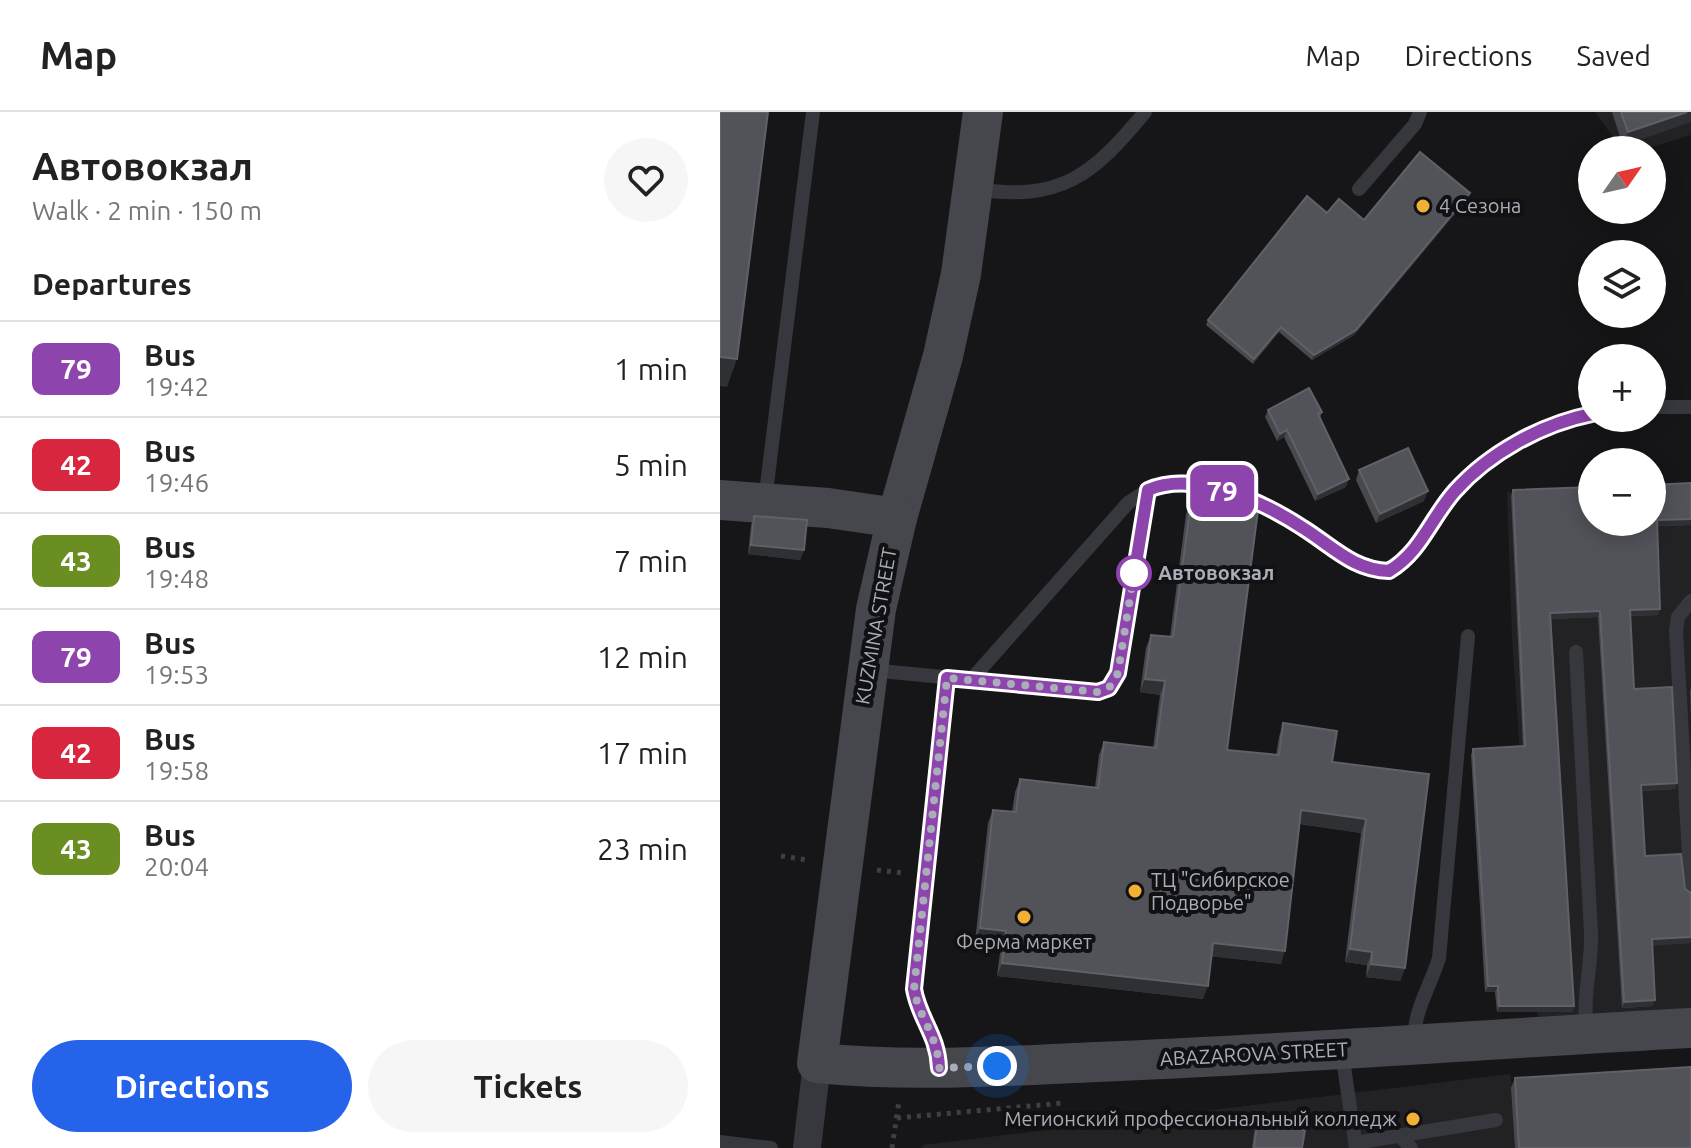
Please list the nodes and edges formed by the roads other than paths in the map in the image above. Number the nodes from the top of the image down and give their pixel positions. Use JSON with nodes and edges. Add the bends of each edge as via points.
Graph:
{"nodes":[{"id":1,"x":813,"y":112,"type":"edge"},
{"id":2,"x":983,"y":112,"type":"edge"},
{"id":3,"x":1145,"y":112,"type":"edge"},
{"id":4,"x":1420,"y":112,"type":"edge"},
{"id":5,"x":973,"y":188,"type":"junction"},
{"id":6,"x":1359,"y":189,"type":"dead end"},
{"id":7,"x":1666,"y":407,"type":"edge"},
{"id":8,"x":1691,"y":407,"type":"edge"},
{"id":9,"x":1578,"y":418,"type":"edge"},
{"id":10,"x":1148,"y":490,"type":"junction"},
{"id":11,"x":720,"y":500,"type":"edge"},
{"id":12,"x":765,"y":503,"type":"junction"},
{"id":13,"x":897,"y":518,"type":"junction"},
{"id":14,"x":1691,"y":601,"type":"edge"},
{"id":15,"x":1468,"y":636,"type":"dead end"},
{"id":16,"x":1576,"y":652,"type":"dead end"},
{"id":17,"x":866,"y":670,"type":"junction"},
{"id":18,"x":947,"y":678,"type":"junction"},
{"id":19,"x":971,"y":680,"type":"junction"},
{"id":20,"x":1691,"y":890,"type":"edge"},
{"id":21,"x":1691,"y":1028,"type":"edge"},
{"id":22,"x":1587,"y":1033,"type":"junction"},
{"id":23,"x":1414,"y":1044,"type":"junction"},
{"id":24,"x":1341,"y":1049,"type":"junction"},
{"id":25,"x":817,"y":1063,"type":"junction"},
{"id":26,"x":939,"y":1068,"type":"junction"},
{"id":27,"x":1496,"y":1120,"type":"dead end"},
{"id":28,"x":1400,"y":1136,"type":"junction"},
{"id":29,"x":720,"y":1142,"type":"edge"},
{"id":30,"x":1355,"y":1146,"type":"edge"},
{"id":31,"x":771,"y":1148,"type":"edge"},
{"id":32,"x":807,"y":1148,"type":"edge"},
{"id":33,"x":1411,"y":1148,"type":"edge"}],
"edges":[{"from":1,"to":12,"type":"lane"},
{"from":2,"to":5,"type":"street","name":"KUZMINA STREET"},
{"from":3,"to":5,"type":"lane","via":[[1109,156],[1089,171],[1035,194]]},
{"from":4,"to":6,"type":"lane"},
{"from":5,"to":13,"type":"street","name":"KUZMINA STREET","via":[[943,356]]},
{"from":7,"to":8,"type":"lane"},
{"from":9,"to":10,"type":"lane","via":[[1546,427],[1476,471],[1454,492],[1416,548],[1389,571],[1357,566],[1279,514],[1211,487],[1177,481]]},
{"from":10,"to":19,"type":"lane","via":[[1128,503]]},
{"from":10,"to":19,"type":"lane","via":[[1118,673],[1109,688],[1098,692]]},
{"from":11,"to":12,"type":"street"},
{"from":12,"to":13,"type":"street"},
{"from":13,"to":17,"type":"street","name":"KUZMINA STREET"},
{"from":14,"to":20,"type":"lane","via":[[1678,617],[1676,631]]},
{"from":15,"to":23,"type":"lane","via":[[1439,958],[1414,1017]]},
{"from":16,"to":22,"type":"lane","via":[[1591,933],[1584,1007]]},
{"from":17,"to":18,"type":"lane"},
{"from":17,"to":25,"type":"street","name":"KUZMINA STREET"},
{"from":18,"to":19,"type":"lane"},
{"from":18,"to":26,"type":"lane","via":[[914,989],[935,1037]]},
{"from":21,"to":22,"type":"street","name":"ABAZAROVA STREET"},
{"from":22,"to":23,"type":"street","name":"ABAZAROVA STREET"},
{"from":23,"to":24,"type":"street","name":"ABAZAROVA STREET"},
{"from":24,"to":26,"type":"street","name":"ABAZAROVA STREET"},
{"from":24,"to":30,"type":"lane"},
{"from":25,"to":26,"type":"street","name":"ABAZAROVA STREET"},
{"from":25,"to":32,"type":"street","name":"KUZMINA STREET"},
{"from":27,"to":28,"type":"lane"},
{"from":28,"to":30,"type":"lane"},
{"from":28,"to":33,"type":"lane"},
{"from":29,"to":31,"type":"lane"}]}
